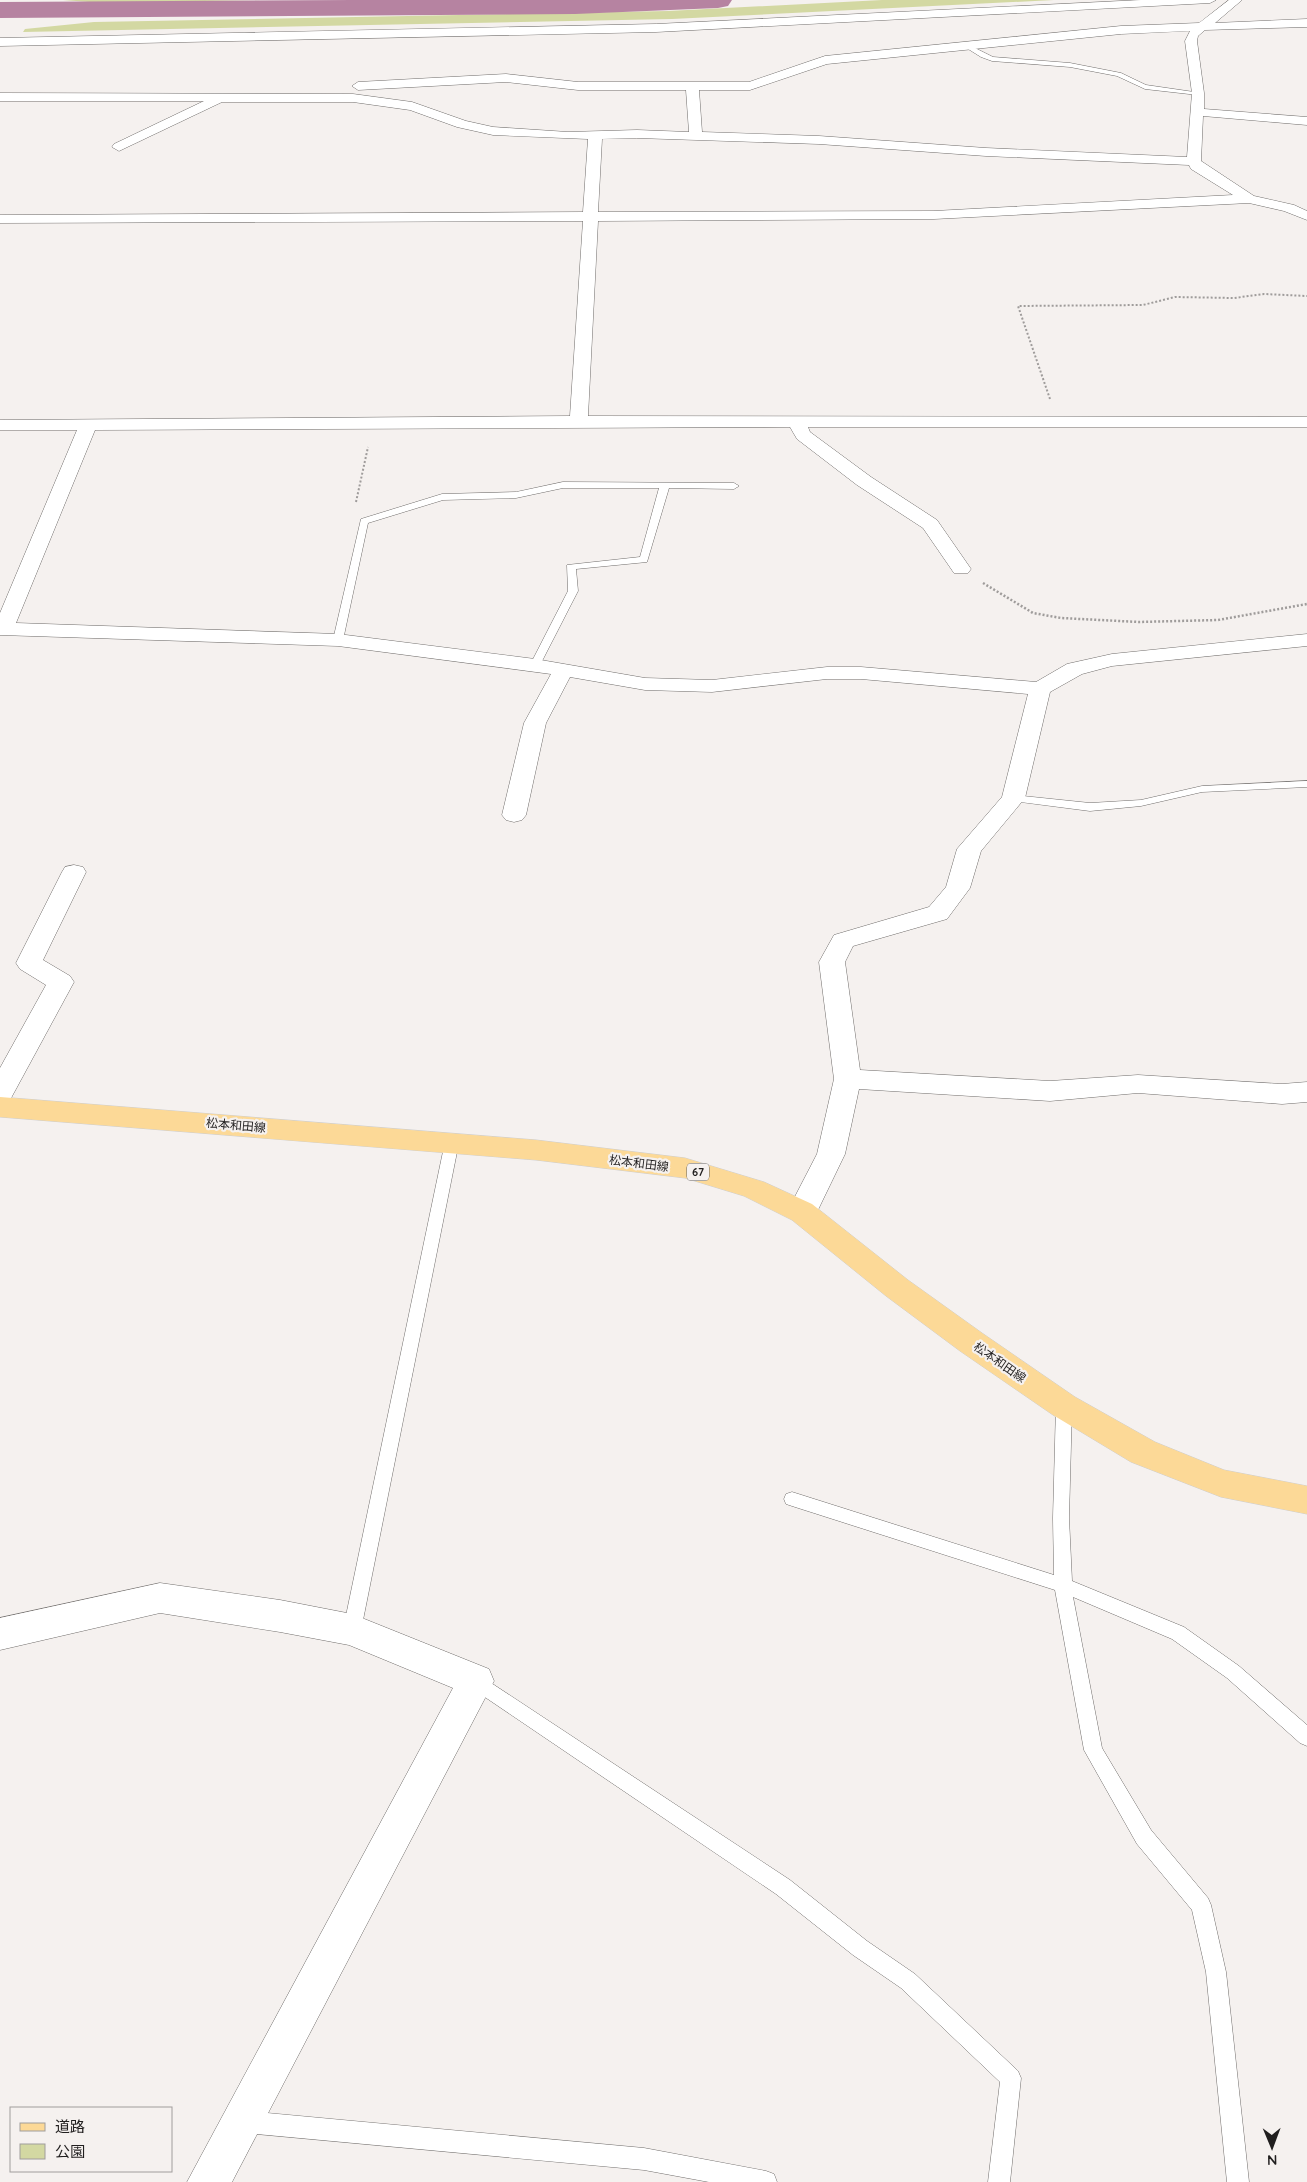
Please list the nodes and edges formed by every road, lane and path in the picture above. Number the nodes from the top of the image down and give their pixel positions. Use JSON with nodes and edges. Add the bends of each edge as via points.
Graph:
{"nodes":[{"id":1,"x":1210,"y":0,"type":"edge"},
{"id":2,"x":1236,"y":0,"type":"edge"},
{"id":3,"x":1307,"y":23,"type":"edge"},
{"id":4,"x":1203,"y":26,"type":"junction"},
{"id":5,"x":0,"y":42,"type":"edge"},
{"id":6,"x":967,"y":46,"type":"junction"},
{"id":7,"x":692,"y":86,"type":"junction"},
{"id":8,"x":1198,"y":92,"type":"junction"},
{"id":9,"x":226,"y":97,"type":"junction"},
{"id":10,"x":282,"y":97,"type":"junction"},
{"id":11,"x":0,"y":98,"type":"edge"},
{"id":12,"x":1197,"y":112,"type":"junction"},
{"id":13,"x":1307,"y":121,"type":"edge"},
{"id":14,"x":595,"y":136,"type":"junction"},
{"id":15,"x":696,"y":136,"type":"junction"},
{"id":16,"x":119,"y":147,"type":"dead end"},
{"id":17,"x":1194,"y":161,"type":"junction"},
{"id":18,"x":1249,"y":199,"type":"junction"},
{"id":19,"x":1305,"y":213,"type":"edge"},
{"id":20,"x":592,"y":216,"type":"junction"},
{"id":21,"x":0,"y":219,"type":"edge"},
{"id":22,"x":1307,"y":296,"type":"edge"},
{"id":23,"x":1058,"y":420,"type":"junction"},
{"id":24,"x":579,"y":421,"type":"junction"},
{"id":25,"x":796,"y":421,"type":"junction"},
{"id":26,"x":374,"y":422,"type":"junction"},
{"id":27,"x":1307,"y":422,"type":"edge"},
{"id":28,"x":88,"y":424,"type":"junction"},
{"id":29,"x":0,"y":425,"type":"edge"},
{"id":30,"x":665,"y":485,"type":"junction"},
{"id":31,"x":734,"y":486,"type":"dead end"},
{"id":32,"x":364,"y":521,"type":"junction"},
{"id":33,"x":961,"y":569,"type":"joint"},
{"id":34,"x":1307,"y":604,"type":"edge"},
{"id":35,"x":2,"y":629,"type":"edge"},
{"id":36,"x":338,"y":640,"type":"junction"},
{"id":37,"x":1307,"y":640,"type":"edge"},
{"id":38,"x":535,"y":665,"type":"junction"},
{"id":39,"x":563,"y":670,"type":"junction"},
{"id":40,"x":1040,"y":689,"type":"junction"},
{"id":41,"x":1307,"y":784,"type":"edge"},
{"id":42,"x":1013,"y":798,"type":"junction"},
{"id":43,"x":514,"y":815,"type":"dead end"},
{"id":44,"x":74,"y":872,"type":"dead end"},
{"id":45,"x":848,"y":1079,"type":"junction"},
{"id":46,"x":1307,"y":1092,"type":"edge"},
{"id":47,"x":0,"y":1094,"type":"edge"},
{"id":48,"x":0,"y":1107,"type":"edge"},
{"id":49,"x":452,"y":1142,"type":"junction"},
{"id":50,"x":802,"y":1212,"type":"junction"},
{"id":51,"x":1064,"y":1406,"type":"junction"},
{"id":52,"x":792,"y":1499,"type":"dead end"},
{"id":53,"x":1307,"y":1500,"type":"edge"},
{"id":54,"x":1063,"y":1585,"type":"junction"},
{"id":55,"x":352,"y":1630,"type":"junction"},
{"id":56,"x":0,"y":1634,"type":"edge"},
{"id":57,"x":476,"y":1681,"type":"junction"},
{"id":58,"x":1307,"y":1737,"type":"edge"},
{"id":59,"x":240,"y":2121,"type":"junction"},
{"id":60,"x":209,"y":2182,"type":"edge"},
{"id":61,"x":766,"y":2182,"type":"edge"},
{"id":62,"x":999,"y":2182,"type":"edge"},
{"id":63,"x":1238,"y":2182,"type":"edge"}],
"edges":[{"from":1,"to":5,"type":"street","via":[[656,28]]},
{"from":2,"to":4,"type":"street"},
{"from":3,"to":4,"type":"street"},
{"from":4,"to":6,"type":"street","via":[[1121,30]]},
{"from":4,"to":8,"type":"street","via":[[1192,35],[1191,41]]},
{"from":6,"to":7,"type":"street","via":[[825,60],[750,86]]},
{"from":6,"to":8,"type":"lane","via":[[992,59],[1070,65],[1120,74],[1145,87]]},
{"from":7,"to":10,"type":"street","via":[[578,86],[506,78],[322,88]]},
{"from":7,"to":15,"type":"street"},
{"from":8,"to":12,"type":"street"},
{"from":9,"to":10,"type":"street"},
{"from":9,"to":11,"type":"street"},
{"from":9,"to":16,"type":"street"},
{"from":10,"to":14,"type":"street","via":[[353,98],[394,103],[493,130]]},
{"from":12,"to":13,"type":"street"},
{"from":12,"to":17,"type":"street"},
{"from":14,"to":15,"type":"street"},
{"from":14,"to":20,"type":"street"},
{"from":15,"to":17,"type":"street"},
{"from":17,"to":18,"type":"street","via":[[1196,166]]},
{"from":18,"to":19,"type":"street"},
{"from":18,"to":20,"type":"street","via":[[934,215]]},
{"from":20,"to":21,"type":"street"},
{"from":20,"to":24,"type":"street"},
{"from":22,"to":23,"type":"path","via":[[1175,297],[1143,305],[1018,306]]},
{"from":23,"to":25,"type":"street"},
{"from":23,"to":27,"type":"street"},
{"from":24,"to":25,"type":"street"},
{"from":24,"to":26,"type":"street"},
{"from":25,"to":33,"type":"street","via":[[803,435],[864,482],[930,524]]},
{"from":26,"to":28,"type":"street"},
{"from":26,"to":32,"type":"path","via":[[354,510]]},
{"from":28,"to":29,"type":"street"},
{"from":28,"to":35,"type":"street"},
{"from":30,"to":31,"type":"lane"},
{"from":30,"to":32,"type":"lane","via":[[563,485],[516,495],[442,497]]},
{"from":30,"to":38,"type":"lane","via":[[644,560],[571,567],[573,591]]},
{"from":32,"to":36,"type":"lane"},
{"from":33,"to":34,"type":"path","via":[[1033,613],[1061,618],[1139,622],[1218,620]]},
{"from":35,"to":36,"type":"street"},
{"from":36,"to":38,"type":"street"},
{"from":37,"to":40,"type":"street","via":[[1112,660],[1075,669]]},
{"from":38,"to":39,"type":"street"},
{"from":39,"to":40,"type":"street","via":[[645,684],[712,686],[827,672]]},
{"from":39,"to":43,"type":"street","via":[[535,723]]},
{"from":40,"to":42,"type":"street"},
{"from":41,"to":42,"type":"lane","via":[[1202,789],[1142,803],[1090,807]]},
{"from":42,"to":45,"type":"street","via":[[969,849],[958,888],[938,913],[843,941],[832,962]]},
{"from":44,"to":47,"type":"street","via":[[28,963],[61,982]]},
{"from":45,"to":46,"type":"street","via":[[1050,1091],[1138,1084],[1282,1094]]},
{"from":45,"to":50,"type":"street","via":[[831,1154]]},
{"from":48,"to":49,"type":"main road","name":"松本和田線","number":"67"},
{"from":49,"to":50,"type":"main road","name":"松本和田線","number":"67","via":[[685,1168],[754,1189]]},
{"from":49,"to":55,"type":"lane"},
{"from":50,"to":51,"type":"main road","name":"松本和田線","number":"67","via":[[897,1288]]},
{"from":51,"to":53,"type":"main road","name":"松本和田線","number":"67","via":[[1143,1452],[1222,1483]]},
{"from":51,"to":54,"type":"lane"},
{"from":52,"to":54,"type":"lane"},
{"from":54,"to":58,"type":"lane","via":[[1178,1633],[1233,1672]]},
{"from":54,"to":63,"type":"lane","via":[[1093,1750],[1144,1837],[1201,1905],[1216,1972]]},
{"from":55,"to":56,"type":"street","via":[[160,1598]]},
{"from":55,"to":57,"type":"street"},
{"from":57,"to":59,"type":"street"},
{"from":57,"to":62,"type":"lane","via":[[782,1887],[908,1981],[1011,2078]]},
{"from":59,"to":60,"type":"street"},
{"from":59,"to":61,"type":"lane","via":[[644,2159]]}]}
